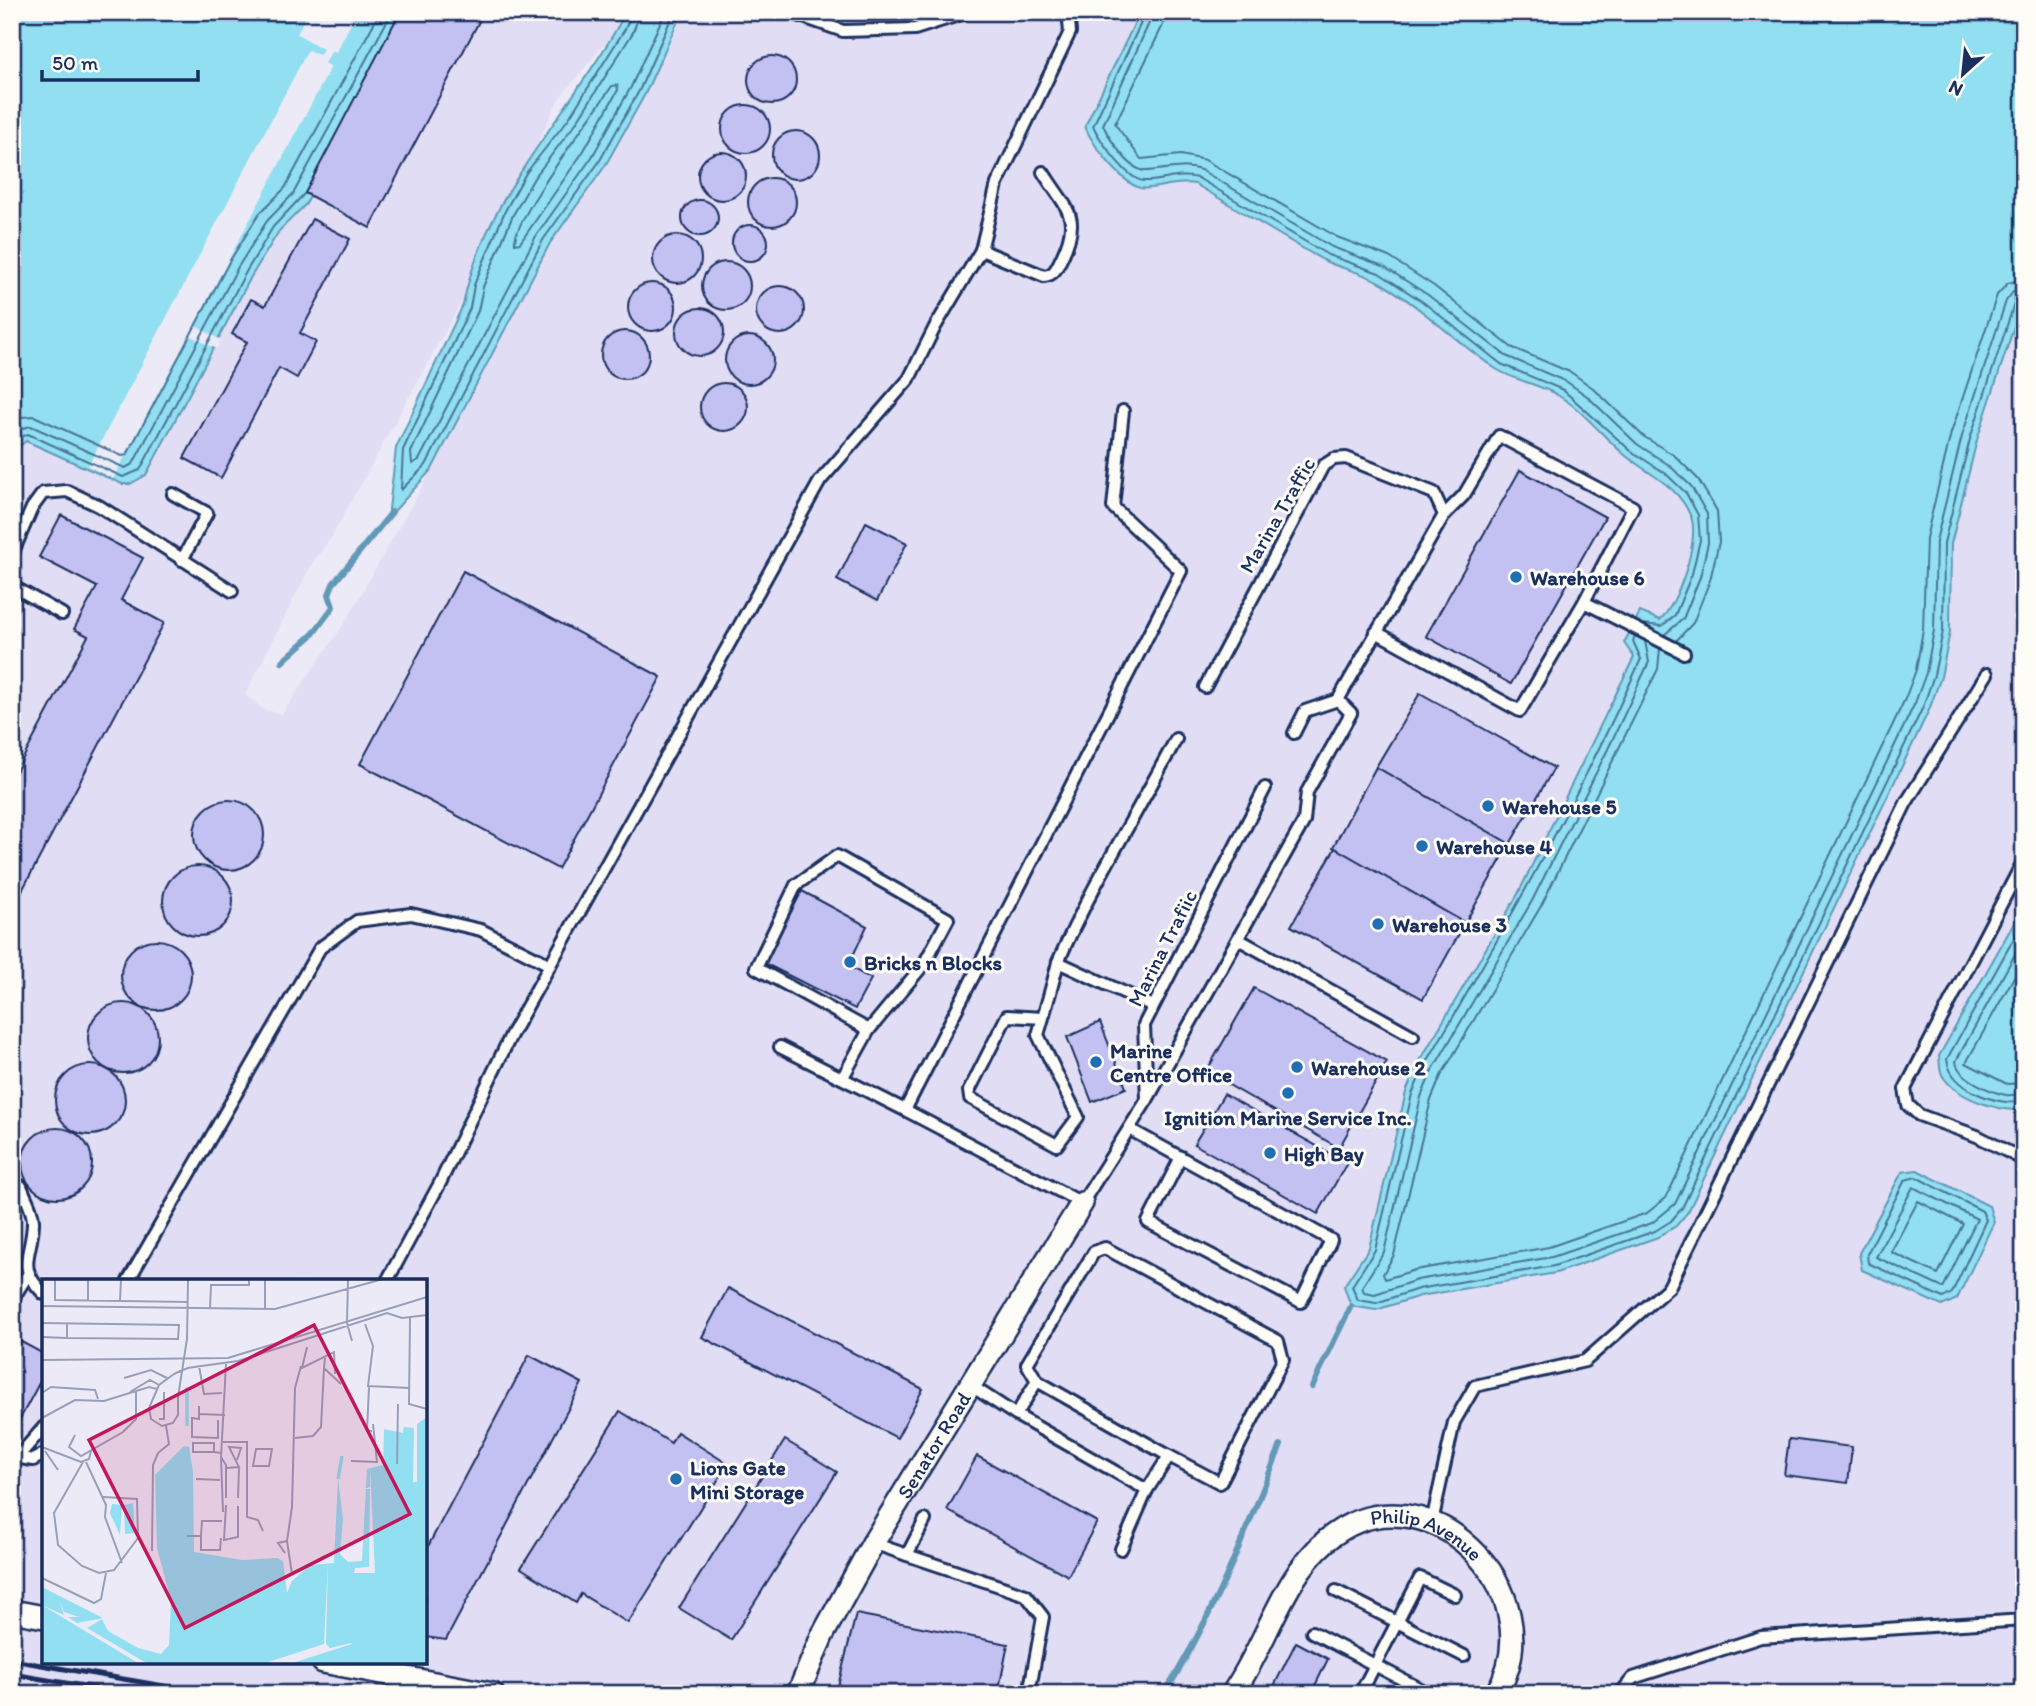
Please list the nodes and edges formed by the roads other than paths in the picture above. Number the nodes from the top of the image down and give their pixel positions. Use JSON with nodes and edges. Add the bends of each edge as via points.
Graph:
{"nodes":[{"id":1,"x":789,"y":12,"type":"edge"},
{"id":2,"x":968,"y":12,"type":"edge"},
{"id":3,"x":1068,"y":12,"type":"edge"},
{"id":4,"x":1043,"y":172,"type":"dead end"},
{"id":5,"x":981,"y":250,"type":"junction"},
{"id":6,"x":1123,"y":411,"type":"dead end"},
{"id":7,"x":173,"y":494,"type":"dead end"},
{"id":8,"x":1444,"y":515,"type":"junction"},
{"id":9,"x":12,"y":554,"type":"edge"},
{"id":10,"x":182,"y":560,"type":"junction"},
{"id":11,"x":12,"y":586,"type":"edge"},
{"id":12,"x":232,"y":591,"type":"dead end"},
{"id":13,"x":1584,"y":602,"type":"junction"},
{"id":14,"x":62,"y":614,"type":"dead end"},
{"id":15,"x":1376,"y":632,"type":"junction"},
{"id":16,"x":1684,"y":653,"type":"dead end"},
{"id":17,"x":1987,"y":674,"type":"dead end"},
{"id":18,"x":1205,"y":687,"type":"dead end"},
{"id":19,"x":1338,"y":699,"type":"junction"},
{"id":20,"x":1293,"y":733,"type":"dead end"},
{"id":21,"x":1176,"y":739,"type":"dead end"},
{"id":22,"x":1265,"y":788,"type":"dead end"},
{"id":23,"x":2024,"y":860,"type":"edge"},
{"id":24,"x":1238,"y":939,"type":"junction"},
{"id":25,"x":1058,"y":962,"type":"junction"},
{"id":26,"x":551,"y":965,"type":"junction"},
{"id":27,"x":1153,"y":1006,"type":"junction"},
{"id":28,"x":1043,"y":1018,"type":"junction"},
{"id":29,"x":869,"y":1030,"type":"junction"},
{"id":30,"x":1413,"y":1035,"type":"dead end"},
{"id":31,"x":780,"y":1047,"type":"dead end"},
{"id":32,"x":843,"y":1077,"type":"junction"},
{"id":33,"x":1147,"y":1100,"type":"junction"},
{"id":34,"x":905,"y":1110,"type":"junction"},
{"id":35,"x":1131,"y":1130,"type":"junction"},
{"id":36,"x":1181,"y":1157,"type":"junction"},
{"id":37,"x":2024,"y":1160,"type":"edge"},
{"id":38,"x":21,"y":1186,"type":"dead end"},
{"id":39,"x":1082,"y":1203,"type":"junction"},
{"id":40,"x":27,"y":1276,"type":"junction"},
{"id":41,"x":129,"y":1279,"type":"edge"},
{"id":42,"x":388,"y":1279,"type":"edge"},
{"id":43,"x":42,"y":1292,"type":"edge"},
{"id":44,"x":12,"y":1300,"type":"edge"},
{"id":45,"x":1037,"y":1381,"type":"junction"},
{"id":46,"x":970,"y":1385,"type":"junction"},
{"id":47,"x":1016,"y":1415,"type":"junction"},
{"id":48,"x":42,"y":1429,"type":"edge"},
{"id":49,"x":42,"y":1455,"type":"edge"},
{"id":50,"x":1169,"y":1456,"type":"junction"},
{"id":51,"x":15,"y":1457,"type":"edge"},
{"id":52,"x":1147,"y":1490,"type":"junction"},
{"id":53,"x":925,"y":1520,"type":"dead end"},
{"id":54,"x":1432,"y":1522,"type":"junction"},
{"id":55,"x":873,"y":1543,"type":"junction"},
{"id":56,"x":1121,"y":1549,"type":"dead end"},
{"id":57,"x":907,"y":1555,"type":"junction"},
{"id":58,"x":1336,"y":1591,"type":"dead end"},
{"id":59,"x":1455,"y":1595,"type":"dead end"},
{"id":60,"x":12,"y":1611,"type":"edge"},
{"id":61,"x":42,"y":1617,"type":"edge"},
{"id":62,"x":2024,"y":1620,"type":"edge"},
{"id":63,"x":1397,"y":1622,"type":"junction"},
{"id":64,"x":1312,"y":1632,"type":"dead end"},
{"id":65,"x":1464,"y":1656,"type":"dead end"},
{"id":66,"x":334,"y":1664,"type":"edge"},
{"id":67,"x":1375,"y":1665,"type":"junction"},
{"id":68,"x":1234,"y":1691,"type":"edge"},
{"id":69,"x":493,"y":1694,"type":"edge"},
{"id":70,"x":798,"y":1694,"type":"edge"},
{"id":71,"x":1030,"y":1694,"type":"edge"},
{"id":72,"x":1360,"y":1694,"type":"edge"},
{"id":73,"x":1430,"y":1694,"type":"edge"},
{"id":74,"x":1496,"y":1694,"type":"edge"},
{"id":75,"x":1620,"y":1694,"type":"edge"}],
"edges":[{"from":1,"to":2,"type":"lane","via":[[843,31],[915,29]]},
{"from":3,"to":5,"type":"lane","via":[[1070,32],[997,184]]},
{"from":4,"to":5,"type":"lane","via":[[1073,220],[1072,235],[1055,271],[1044,276]]},
{"from":5,"to":26,"type":"lane","via":[[909,379],[820,481]]},
{"from":6,"to":34,"type":"lane","via":[[1112,507],[1181,571]]},
{"from":7,"to":10,"type":"lane","via":[[207,513]]},
{"from":8,"to":13,"type":"lane","via":[[1464,495],[1499,436],[1633,507]]},
{"from":8,"to":15,"type":"lane"},
{"from":8,"to":18,"type":"lane","name":"Marina Traffic","via":[[1434,493],[1346,458],[1323,466]]},
{"from":9,"to":10,"type":"lane","via":[[43,493],[67,491],[99,506]]},
{"from":10,"to":12,"type":"lane"},
{"from":11,"to":14,"type":"lane"},
{"from":13,"to":15,"type":"lane","via":[[1520,710]]},
{"from":13,"to":16,"type":"lane"},
{"from":15,"to":19,"type":"lane"},
{"from":17,"to":54,"type":"lane","via":[[1906,803],[1669,1287],[1586,1362],[1475,1386],[1454,1422]]},
{"from":19,"to":20,"type":"lane","via":[[1305,710]]},
{"from":19,"to":24,"type":"lane","via":[[1351,713],[1307,792],[1304,821]]},
{"from":21,"to":25,"type":"lane","via":[[1120,836]]},
{"from":22,"to":27,"type":"lane","name":"Marina Trafiic"},
{"from":23,"to":37,"type":"lane","via":[[1905,1089],[1908,1105],[1919,1115],[1977,1136]]},
{"from":24,"to":30,"type":"lane"},
{"from":24,"to":33,"type":"lane"},
{"from":25,"to":27,"type":"lane"},
{"from":25,"to":28,"type":"lane"},
{"from":26,"to":41,"type":"lane","via":[[481,930],[411,914],[357,921],[320,948]]},
{"from":26,"to":42,"type":"lane"},
{"from":27,"to":33,"type":"lane","name":"Marina Trafiic","via":[[1144,1025]]},
{"from":28,"to":28,"type":"lane","via":[[1038,1035],[1078,1117],[1057,1144],[970,1098],[970,1084],[1007,1016]]},
{"from":29,"to":29,"type":"lane","via":[[924,964],[948,919],[837,856],[796,885],[756,968]]},
{"from":29,"to":32,"type":"lane"},
{"from":31,"to":32,"type":"lane"},
{"from":32,"to":34,"type":"lane"},
{"from":33,"to":35,"type":"lane"},
{"from":34,"to":39,"type":"lane"},
{"from":35,"to":36,"type":"lane"},
{"from":35,"to":39,"type":"lane"},
{"from":36,"to":36,"type":"lane","via":[[1331,1240],[1301,1302],[1147,1222]]},
{"from":38,"to":40,"type":"lane","via":[[34,1222],[26,1251]]},
{"from":39,"to":46,"type":"street","name":"Senator Road"},
{"from":40,"to":43,"type":"lane"},
{"from":40,"to":44,"type":"lane"},
{"from":45,"to":47,"type":"lane"},
{"from":45,"to":50,"type":"lane"},
{"from":45,"to":50,"type":"lane","via":[[1027,1364],[1094,1252],[1105,1248],[1278,1341],[1283,1360],[1220,1483]]},
{"from":46,"to":47,"type":"lane"},
{"from":46,"to":55,"type":"street","name":"Senator Road"},
{"from":47,"to":52,"type":"lane"},
{"from":48,"to":51,"type":"lane"},
{"from":49,"to":51,"type":"lane","via":[[33,1460]]},
{"from":50,"to":52,"type":"lane"},
{"from":52,"to":56,"type":"lane"},
{"from":53,"to":57,"type":"lane"},
{"from":54,"to":68,"type":"street","name":"Philip Avenue","via":[[1401,1513],[1370,1518],[1328,1539],[1295,1580]]},
{"from":54,"to":74,"type":"street","name":"Philip Avenue","via":[[1462,1540],[1503,1589],[1513,1626],[1512,1654]]},
{"from":55,"to":57,"type":"lane"},
{"from":55,"to":70,"type":"street","name":"Senator Road","via":[[822,1636]]},
{"from":57,"to":71,"type":"lane","via":[[1026,1595],[1043,1617]]},
{"from":58,"to":63,"type":"lane"},
{"from":59,"to":63,"type":"lane","via":[[1420,1578]]},
{"from":60,"to":61,"type":"street"},
{"from":62,"to":75,"type":"lane","via":[[1761,1637],[1633,1678]]},
{"from":63,"to":65,"type":"lane"},
{"from":63,"to":67,"type":"lane"},
{"from":64,"to":67,"type":"lane"},
{"from":66,"to":69,"type":"street"},
{"from":67,"to":72,"type":"lane"},
{"from":67,"to":73,"type":"lane"}]}
